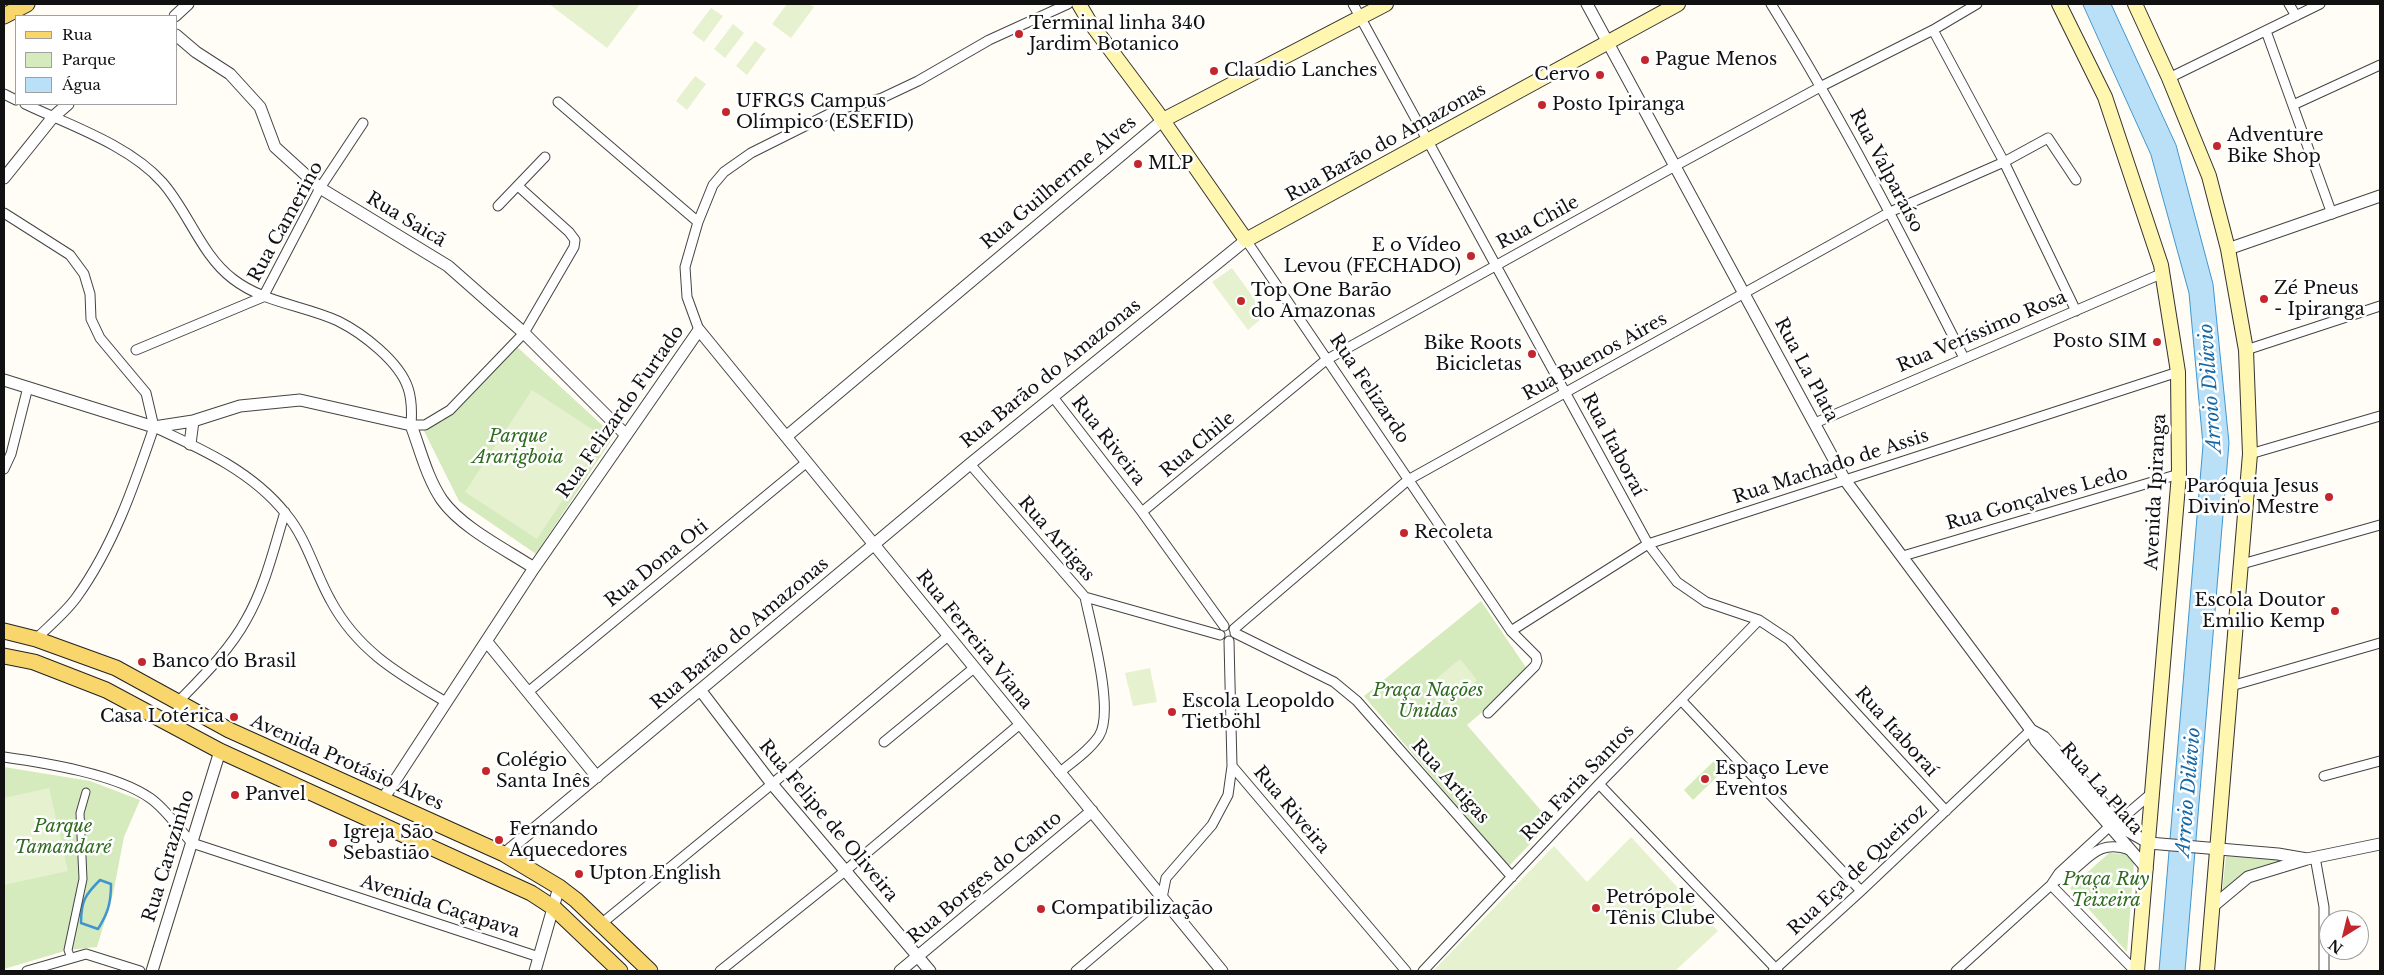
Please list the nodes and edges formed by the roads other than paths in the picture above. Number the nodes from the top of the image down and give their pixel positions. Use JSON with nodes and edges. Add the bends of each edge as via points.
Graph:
{"nodes":[{"id":1,"x":27,"y":4,"type":"edge"},
{"id":2,"x":188,"y":4,"type":"edge"},
{"id":3,"x":1068,"y":4,"type":"edge"},
{"id":4,"x":1079,"y":4,"type":"edge"},
{"id":5,"x":1353,"y":4,"type":"edge"},
{"id":6,"x":1386,"y":4,"type":"edge"},
{"id":7,"x":1587,"y":4,"type":"edge"},
{"id":8,"x":1678,"y":4,"type":"edge"},
{"id":9,"x":1771,"y":4,"type":"edge"},
{"id":10,"x":1977,"y":4,"type":"edge"},
{"id":11,"x":2060,"y":4,"type":"edge"},
{"id":12,"x":2135,"y":4,"type":"edge"},
{"id":13,"x":2289,"y":4,"type":"edge"},
{"id":14,"x":2320,"y":4,"type":"edge"},
{"id":15,"x":174,"y":15,"type":"edge"},
{"id":16,"x":4,"y":16,"type":"edge"},
{"id":17,"x":2296,"y":16,"type":"junction"},
{"id":18,"x":1360,"y":17,"type":"junction"},
{"id":19,"x":1933,"y":30,"type":"junction"},
{"id":20,"x":2266,"y":31,"type":"junction"},
{"id":21,"x":178,"y":37,"type":"edge"},
{"id":22,"x":1608,"y":42,"type":"junction"},
{"id":23,"x":2380,"y":65,"type":"edge"},
{"id":24,"x":2169,"y":78,"type":"junction"},
{"id":25,"x":1822,"y":86,"type":"junction"},
{"id":26,"x":558,"y":102,"type":"dead end"},
{"id":27,"x":27,"y":105,"type":"edge"},
{"id":28,"x":67,"y":105,"type":"edge"},
{"id":29,"x":2293,"y":105,"type":"junction"},
{"id":30,"x":53,"y":117,"type":"junction"},
{"id":31,"x":1163,"y":120,"type":"junction"},
{"id":32,"x":363,"y":123,"type":"dead end"},
{"id":33,"x":1428,"y":141,"type":"junction"},
{"id":34,"x":545,"y":157,"type":"dead end"},
{"id":35,"x":2004,"y":162,"type":"junction"},
{"id":36,"x":1675,"y":166,"type":"junction"},
{"id":37,"x":4,"y":178,"type":"edge"},
{"id":38,"x":2076,"y":180,"type":"dead end"},
{"id":39,"x":518,"y":186,"type":"junction"},
{"id":40,"x":320,"y":188,"type":"junction"},
{"id":41,"x":2380,"y":196,"type":"edge"},
{"id":42,"x":498,"y":206,"type":"dead end"},
{"id":43,"x":1890,"y":212,"type":"junction"},
{"id":44,"x":4,"y":213,"type":"edge"},
{"id":45,"x":2332,"y":214,"type":"junction"},
{"id":46,"x":698,"y":222,"type":"junction"},
{"id":47,"x":1246,"y":240,"type":"junction"},
{"id":48,"x":2228,"y":249,"type":"junction"},
{"id":49,"x":1497,"y":265,"type":"junction"},
{"id":50,"x":2163,"y":273,"type":"junction"},
{"id":51,"x":1744,"y":292,"type":"junction"},
{"id":52,"x":263,"y":297,"type":"junction"},
{"id":53,"x":2380,"y":306,"type":"edge"},
{"id":54,"x":2076,"y":311,"type":"junction"},
{"id":55,"x":699,"y":330,"type":"junction"},
{"id":56,"x":524,"y":333,"type":"junction"},
{"id":57,"x":136,"y":350,"type":"dead end"},
{"id":58,"x":2246,"y":350,"type":"junction"},
{"id":59,"x":1964,"y":358,"type":"junction"},
{"id":60,"x":1326,"y":360,"type":"junction"},
{"id":61,"x":2178,"y":372,"type":"junction"},
{"id":62,"x":4,"y":380,"type":"edge"},
{"id":63,"x":28,"y":388,"type":"junction"},
{"id":64,"x":1566,"y":393,"type":"junction"},
{"id":65,"x":1053,"y":397,"type":"junction"},
{"id":66,"x":2380,"y":416,"type":"edge"},
{"id":67,"x":193,"y":421,"type":"junction"},
{"id":68,"x":1815,"y":423,"type":"junction"},
{"id":69,"x":411,"y":425,"type":"junction"},
{"id":70,"x":154,"y":427,"type":"junction"},
{"id":71,"x":626,"y":435,"type":"junction"},
{"id":72,"x":787,"y":436,"type":"junction"},
{"id":73,"x":190,"y":444,"type":"junction"},
{"id":74,"x":2250,"y":454,"type":"junction"},
{"id":75,"x":807,"y":462,"type":"junction"},
{"id":76,"x":970,"y":464,"type":"junction"},
{"id":77,"x":4,"y":469,"type":"edge"},
{"id":78,"x":2179,"y":474,"type":"junction"},
{"id":79,"x":1408,"y":480,"type":"junction"},
{"id":80,"x":1846,"y":480,"type":"junction"},
{"id":81,"x":285,"y":512,"type":"junction"},
{"id":82,"x":1142,"y":512,"type":"junction"},
{"id":83,"x":2380,"y":525,"type":"edge"},
{"id":84,"x":1648,"y":544,"type":"junction"},
{"id":85,"x":875,"y":545,"type":"junction"},
{"id":86,"x":1903,"y":556,"type":"junction"},
{"id":87,"x":2242,"y":564,"type":"junction"},
{"id":88,"x":534,"y":568,"type":"junction"},
{"id":89,"x":1085,"y":597,"type":"junction"},
{"id":90,"x":1760,"y":620,"type":"junction"},
{"id":91,"x":1224,"y":626,"type":"junction"},
{"id":92,"x":4,"y":631,"type":"edge"},
{"id":93,"x":1512,"y":632,"type":"junction"},
{"id":94,"x":1233,"y":634,"type":"junction"},
{"id":95,"x":1220,"y":635,"type":"junction"},
{"id":96,"x":948,"y":636,"type":"junction"},
{"id":97,"x":36,"y":639,"type":"junction"},
{"id":98,"x":487,"y":642,"type":"junction"},
{"id":99,"x":2380,"y":643,"type":"edge"},
{"id":100,"x":4,"y":656,"type":"edge"},
{"id":101,"x":974,"y":668,"type":"junction"},
{"id":102,"x":2231,"y":686,"type":"junction"},
{"id":103,"x":528,"y":692,"type":"junction"},
{"id":104,"x":700,"y":692,"type":"junction"},
{"id":105,"x":1681,"y":700,"type":"junction"},
{"id":106,"x":178,"y":702,"type":"junction"},
{"id":107,"x":446,"y":702,"type":"junction"},
{"id":108,"x":1488,"y":713,"type":"dead end"},
{"id":109,"x":1020,"y":724,"type":"junction"},
{"id":110,"x":2031,"y":730,"type":"junction"},
{"id":111,"x":884,"y":742,"type":"dead end"},
{"id":112,"x":220,"y":751,"type":"junction"},
{"id":113,"x":4,"y":757,"type":"edge"},
{"id":114,"x":2380,"y":761,"type":"edge"},
{"id":115,"x":1232,"y":766,"type":"junction"},
{"id":116,"x":1059,"y":773,"type":"junction"},
{"id":117,"x":2324,"y":776,"type":"dead end"},
{"id":118,"x":597,"y":777,"type":"junction"},
{"id":119,"x":772,"y":784,"type":"junction"},
{"id":120,"x":1599,"y":784,"type":"junction"},
{"id":121,"x":86,"y":792,"type":"dead end"},
{"id":122,"x":2153,"y":792,"type":"junction"},
{"id":123,"x":383,"y":799,"type":"junction"},
{"id":124,"x":1092,"y":811,"type":"junction"},
{"id":125,"x":1946,"y":811,"type":"junction"},
{"id":126,"x":2114,"y":824,"type":"junction"},
{"id":127,"x":192,"y":843,"type":"junction"},
{"id":128,"x":2149,"y":843,"type":"junction"},
{"id":129,"x":2380,"y":844,"type":"edge"},
{"id":130,"x":2218,"y":849,"type":"junction"},
{"id":131,"x":2131,"y":850,"type":"junction"},
{"id":132,"x":504,"y":854,"type":"junction"},
{"id":133,"x":2311,"y":858,"type":"junction"},
{"id":134,"x":2147,"y":869,"type":"junction"},
{"id":135,"x":845,"y":871,"type":"junction"},
{"id":136,"x":1512,"y":877,"type":"junction"},
{"id":137,"x":2052,"y":883,"type":"junction"},
{"id":138,"x":559,"y":887,"type":"junction"},
{"id":139,"x":1861,"y":892,"type":"junction"},
{"id":140,"x":1162,"y":898,"type":"junction"},
{"id":141,"x":2212,"y":907,"type":"junction"},
{"id":142,"x":554,"y":908,"type":"junction"},
{"id":143,"x":601,"y":924,"type":"junction"},
{"id":144,"x":539,"y":957,"type":"junction"},
{"id":145,"x":918,"y":957,"type":"junction"},
{"id":146,"x":71,"y":958,"type":"junction"},
{"id":147,"x":1775,"y":970,"type":"edge"},
{"id":148,"x":27,"y":971,"type":"edge"},
{"id":149,"x":140,"y":971,"type":"edge"},
{"id":150,"x":152,"y":971,"type":"edge"},
{"id":151,"x":535,"y":971,"type":"edge"},
{"id":152,"x":620,"y":971,"type":"edge"},
{"id":153,"x":650,"y":971,"type":"edge"},
{"id":154,"x":720,"y":971,"type":"edge"},
{"id":155,"x":900,"y":971,"type":"edge"},
{"id":156,"x":930,"y":971,"type":"edge"},
{"id":157,"x":1076,"y":971,"type":"edge"},
{"id":158,"x":1222,"y":971,"type":"edge"},
{"id":159,"x":1406,"y":971,"type":"edge"},
{"id":160,"x":1422,"y":971,"type":"edge"},
{"id":161,"x":1956,"y":971,"type":"edge"},
{"id":162,"x":2136,"y":971,"type":"edge"},
{"id":163,"x":2207,"y":971,"type":"edge"},
{"id":164,"x":2324,"y":971,"type":"edge"}],
"edges":[{"from":1,"to":16,"type":"main road"},
{"from":2,"to":15,"type":"street"},
{"from":3,"to":46,"type":"street","name":"Rua Felizardo Furtado","via":[[989,40],[882,98],[837,110],[751,153],[724,172]]},
{"from":4,"to":31,"type":"main road","name":"Rua Felizardo","via":[[1099,36]]},
{"from":5,"to":18,"type":"street","name":"Rua Itaboraí"},
{"from":6,"to":18,"type":"main road","name":"Rua Guilherme Alves"},
{"from":7,"to":22,"type":"street","name":"Rua La Plata"},
{"from":8,"to":22,"type":"main road","name":"Rua Barão do Amazonas"},
{"from":9,"to":25,"type":"street","name":"Rua Valparaíso"},
{"from":10,"to":19,"type":"street","name":"Rua Chile"},
{"from":11,"to":50,"type":"main road","name":"Avenida Ipiranga","via":[[2105,97]]},
{"from":12,"to":24,"type":"main road"},
{"from":13,"to":17,"type":"street"},
{"from":14,"to":17,"type":"street"},
{"from":17,"to":20,"type":"street"},
{"from":18,"to":31,"type":"main road","name":"Rua Guilherme Alves"},
{"from":18,"to":33,"type":"street","name":"Rua Itaboraí"},
{"from":19,"to":25,"type":"street","name":"Rua Chile"},
{"from":19,"to":35,"type":"street"},
{"from":20,"to":24,"type":"street"},
{"from":20,"to":29,"type":"street"},
{"from":21,"to":40,"type":"street","name":"Rua Saicã","via":[[230,74],[260,107],[275,147]]},
{"from":22,"to":33,"type":"main road","name":"Rua Barão do Amazonas"},
{"from":22,"to":36,"type":"street","name":"Rua La Plata"},
{"from":23,"to":29,"type":"street"},
{"from":24,"to":48,"type":"main road","via":[[2209,176]]},
{"from":25,"to":36,"type":"street","name":"Rua Chile"},
{"from":25,"to":43,"type":"street","name":"Rua Valparaíso"},
{"from":26,"to":46,"type":"street"},
{"from":27,"to":30,"type":"street"},
{"from":28,"to":30,"type":"street"},
{"from":29,"to":45,"type":"street"},
{"from":30,"to":37,"type":"street"},
{"from":30,"to":52,"type":"street","via":[[130,155],[162,182],[232,279]]},
{"from":31,"to":47,"type":"main road","name":"Rua Felizardo"},
{"from":31,"to":72,"type":"street","name":"Rua Guilherme Alves"},
{"from":32,"to":40,"type":"street","name":"Rua Camerino"},
{"from":33,"to":47,"type":"main road","name":"Rua Barão do Amazonas"},
{"from":33,"to":49,"type":"street","name":"Rua Itaboraí"},
{"from":34,"to":39,"type":"street"},
{"from":35,"to":38,"type":"street","name":"Rua Buenos Aires","via":[[2048,138]]},
{"from":35,"to":43,"type":"street","name":"Rua Buenos Aires"},
{"from":35,"to":54,"type":"street"},
{"from":36,"to":49,"type":"street","name":"Rua Chile"},
{"from":36,"to":51,"type":"street","name":"Rua La Plata"},
{"from":39,"to":42,"type":"street"},
{"from":39,"to":56,"type":"street","via":[[575,240]]},
{"from":40,"to":52,"type":"street","name":"Rua Camerino"},
{"from":40,"to":56,"type":"street","name":"Rua Saicã","via":[[448,266]]},
{"from":41,"to":45,"type":"street"},
{"from":43,"to":51,"type":"street","name":"Rua Buenos Aires"},
{"from":43,"to":59,"type":"street","name":"Rua Valparaíso"},
{"from":44,"to":70,"type":"street","via":[[70,255],[84,274],[90,294],[91,319],[100,338],[146,393]]},
{"from":45,"to":48,"type":"street"},
{"from":46,"to":55,"type":"street","name":"Rua Felizardo Furtado","via":[[685,267],[687,298]]},
{"from":47,"to":60,"type":"street","name":"Rua Felizardo"},
{"from":47,"to":65,"type":"street","name":"Rua Barão do Amazonas"},
{"from":48,"to":58,"type":"main road"},
{"from":49,"to":60,"type":"street","name":"Rua Chile"},
{"from":49,"to":64,"type":"street","name":"Rua Itaboraí"},
{"from":50,"to":54,"type":"street","name":"Rua Veríssimo Rosa"},
{"from":50,"to":61,"type":"main road","name":"Avenida Ipiranga"},
{"from":51,"to":64,"type":"street","name":"Rua Buenos Aires"},
{"from":51,"to":68,"type":"street","name":"Rua La Plata"},
{"from":52,"to":57,"type":"street","name":"Rua Camerino"},
{"from":52,"to":69,"type":"street","via":[[337,321],[380,351],[408,386]]},
{"from":53,"to":58,"type":"street"},
{"from":54,"to":59,"type":"street","name":"Rua Veríssimo Rosa"},
{"from":55,"to":71,"type":"street","name":"Rua Felizardo Furtado"},
{"from":55,"to":72,"type":"street","name":"Rua Ferreira Viana"},
{"from":56,"to":69,"type":"street","via":[[450,410],[425,425]]},
{"from":56,"to":71,"type":"street","name":"Rua Saicã"},
{"from":58,"to":74,"type":"main road"},
{"from":59,"to":68,"type":"street","name":"Rua Veríssimo Rosa"},
{"from":60,"to":79,"type":"street","name":"Rua Felizardo"},
{"from":60,"to":82,"type":"street","name":"Rua Chile"},
{"from":61,"to":78,"type":"main road","name":"Avenida Ipiranga"},
{"from":61,"to":80,"type":"street","name":"Rua Machado de Assis"},
{"from":62,"to":63,"type":"street"},
{"from":63,"to":70,"type":"street"},
{"from":63,"to":77,"type":"street"},
{"from":64,"to":79,"type":"street","name":"Rua Buenos Aires"},
{"from":64,"to":84,"type":"street","name":"Rua Itaboraí"},
{"from":65,"to":76,"type":"street","name":"Rua Barão do Amazonas"},
{"from":65,"to":82,"type":"street","name":"Rua Riveira"},
{"from":66,"to":74,"type":"street"},
{"from":67,"to":69,"type":"street","via":[[240,406],[300,400]]},
{"from":67,"to":70,"type":"street"},
{"from":67,"to":73,"type":"street"},
{"from":68,"to":80,"type":"street","name":"Rua La Plata"},
{"from":69,"to":88,"type":"street","via":[[431,481],[441,499],[456,516]]},
{"from":70,"to":73,"type":"street"},
{"from":70,"to":97,"type":"street","via":[[135,484],[109,542],[75,598]]},
{"from":71,"to":88,"type":"street","name":"Rua Felizardo Furtado"},
{"from":72,"to":75,"type":"street","name":"Rua Ferreira Viana"},
{"from":73,"to":81,"type":"street","via":[[251,478]]},
{"from":74,"to":87,"type":"main road"},
{"from":75,"to":85,"type":"street","name":"Rua Ferreira Viana"},
{"from":75,"to":103,"type":"street","name":"Rua Dona Oti"},
{"from":76,"to":85,"type":"street","name":"Rua Barão do Amazonas"},
{"from":76,"to":89,"type":"street","name":"Rua Artigas"},
{"from":78,"to":86,"type":"street","name":"Rua Gonçalves Ledo"},
{"from":78,"to":122,"type":"main road","name":"Avenida Ipiranga"},
{"from":79,"to":93,"type":"street","name":"Rua Felizardo"},
{"from":79,"to":94,"type":"street","name":"Rua Buenos Aires"},
{"from":80,"to":84,"type":"street","name":"Rua Machado de Assis"},
{"from":80,"to":86,"type":"street","name":"Rua La Plata"},
{"from":81,"to":106,"type":"street","via":[[266,573],[246,620],[217,660]]},
{"from":81,"to":107,"type":"street","via":[[297,528],[331,602],[353,634],[379,659]]},
{"from":82,"to":91,"type":"street","name":"Rua Riveira"},
{"from":83,"to":87,"type":"street"},
{"from":84,"to":90,"type":"street","name":"Rua Itaboraí","via":[[1677,582],[1706,602]]},
{"from":84,"to":93,"type":"street","name":"Rua Machado de Assis"},
{"from":85,"to":96,"type":"street","name":"Rua Ferreira Viana"},
{"from":85,"to":104,"type":"street","name":"Rua Barão do Amazonas"},
{"from":86,"to":110,"type":"street","name":"Rua La Plata"},
{"from":87,"to":102,"type":"main road"},
{"from":88,"to":98,"type":"street","name":"Rua Felizardo Furtado"},
{"from":89,"to":95,"type":"street","name":"Rua Artigas"},
{"from":89,"to":116,"type":"street","via":[[1102,676],[1104,718],[1100,735],[1091,747]]},
{"from":90,"to":105,"type":"street","name":"Rua Faria Santos"},
{"from":90,"to":125,"type":"street","name":"Rua Itaboraí","via":[[1790,640]]},
{"from":91,"to":94,"type":"street","via":[[1230,626]]},
{"from":91,"to":95,"type":"street"},
{"from":92,"to":97,"type":"main road","name":"Avenida Protásio Alves"},
{"from":93,"to":108,"type":"street","name":"Rua Felizardo","via":[[1538,660]]},
{"from":94,"to":95,"type":"street","name":"Rua Artigas","via":[[1223,640]]},
{"from":94,"to":115,"type":"street","name":"Rua Riveira"},
{"from":94,"to":136,"type":"street","name":"Rua Artigas","via":[[1334,682],[1357,701]]},
{"from":96,"to":101,"type":"street","name":"Rua Ferreira Viana"},
{"from":96,"to":119,"type":"street"},
{"from":97,"to":106,"type":"main road","name":"Avenida Protásio Alves","via":[[116,668]]},
{"from":98,"to":103,"type":"street"},
{"from":98,"to":107,"type":"street","name":"Rua Felizardo Furtado"},
{"from":99,"to":102,"type":"street"},
{"from":100,"to":112,"type":"main road","via":[[34,662],[106,690]]},
{"from":101,"to":109,"type":"street","name":"Rua Ferreira Viana"},
{"from":101,"to":111,"type":"street"},
{"from":102,"to":130,"type":"main road"},
{"from":103,"to":118,"type":"street"},
{"from":104,"to":118,"type":"street","name":"Rua Barão do Amazonas"},
{"from":104,"to":119,"type":"street","name":"Rua Felipe de Oliveira"},
{"from":105,"to":120,"type":"street","name":"Rua Faria Santos"},
{"from":105,"to":139,"type":"street"},
{"from":106,"to":123,"type":"main road","name":"Avenida Protásio Alves","via":[[228,730]]},
{"from":107,"to":123,"type":"street","name":"Rua Felizardo Furtado"},
{"from":109,"to":116,"type":"street","name":"Rua Ferreira Viana"},
{"from":109,"to":135,"type":"street"},
{"from":110,"to":125,"type":"street","name":"Rua Eça de Queiroz"},
{"from":110,"to":126,"type":"street","name":"Rua La Plata","via":[[2044,737]]},
{"from":112,"to":127,"type":"street","name":"Rua Carazinho"},
{"from":112,"to":142,"type":"main road","via":[[531,893]]},
{"from":113,"to":127,"type":"street","name":"Avenida Caçapava","via":[[92,775],[137,789],[152,800]]},
{"from":114,"to":117,"type":"street"},
{"from":115,"to":140,"type":"street","via":[[1228,795],[1212,825],[1166,878]]},
{"from":115,"to":159,"type":"street","name":"Rua Riveira"},
{"from":116,"to":124,"type":"street","name":"Rua Ferreira Viana"},
{"from":118,"to":132,"type":"street","name":"Rua Barão do Amazonas"},
{"from":119,"to":135,"type":"street","name":"Rua Felipe de Oliveira"},
{"from":119,"to":143,"type":"street"},
{"from":120,"to":136,"type":"street","name":"Rua Faria Santos"},
{"from":120,"to":147,"type":"street"},
{"from":121,"to":146,"type":"street","via":[[80,813],[82,879],[68,950]]},
{"from":122,"to":126,"type":"street"},
{"from":122,"to":128,"type":"main road","name":"Avenida Ipiranga"},
{"from":123,"to":132,"type":"main road","name":"Avenida Protásio Alves"},
{"from":124,"to":140,"type":"street","name":"Rua Ferreira Viana"},
{"from":124,"to":145,"type":"street","name":"Rua Borges do Canto"},
{"from":125,"to":139,"type":"street","name":"Rua Eça de Queiroz"},
{"from":126,"to":128,"type":"street","name":"Rua La Plata"},
{"from":126,"to":131,"type":"street","name":"Rua La Plata"},
{"from":126,"to":137,"type":"street"},
{"from":127,"to":144,"type":"street","name":"Avenida Caçapava"},
{"from":127,"to":150,"type":"street","name":"Rua Carazinho"},
{"from":128,"to":130,"type":"street"},
{"from":128,"to":134,"type":"main road","name":"Avenida Ipiranga"},
{"from":129,"to":133,"type":"street"},
{"from":130,"to":133,"type":"street"},
{"from":130,"to":141,"type":"main road"},
{"from":131,"to":134,"type":"street","name":"Rua La Plata"},
{"from":131,"to":137,"type":"street","via":[[2116,845],[2103,846],[2064,878]]},
{"from":132,"to":138,"type":"main road","name":"Avenida Protásio Alves"},
{"from":133,"to":141,"type":"street","via":[[2248,877]]},
{"from":133,"to":164,"type":"street","via":[[2324,907]]},
{"from":134,"to":162,"type":"main road","name":"Avenida Ipiranga"},
{"from":135,"to":145,"type":"street","name":"Rua Felipe de Oliveira"},
{"from":135,"to":154,"type":"street"},
{"from":136,"to":160,"type":"street","name":"Rua Faria Santos"},
{"from":137,"to":161,"type":"street"},
{"from":137,"to":162,"type":"street"},
{"from":138,"to":142,"type":"street"},
{"from":138,"to":143,"type":"main road","name":"Avenida Protásio Alves"},
{"from":139,"to":147,"type":"street","name":"Rua Eça de Queiroz"},
{"from":140,"to":157,"type":"street"},
{"from":140,"to":158,"type":"street","name":"Rua Ferreira Viana"},
{"from":141,"to":163,"type":"main road"},
{"from":142,"to":144,"type":"street"},
{"from":142,"to":152,"type":"main road"},
{"from":143,"to":153,"type":"main road","name":"Avenida Protásio Alves"},
{"from":144,"to":151,"type":"street"},
{"from":145,"to":155,"type":"street","name":"Rua Borges do Canto"},
{"from":145,"to":156,"type":"street","name":"Rua Felipe de Oliveira"},
{"from":146,"to":148,"type":"street"},
{"from":146,"to":149,"type":"street","via":[[86,954]]}]}
